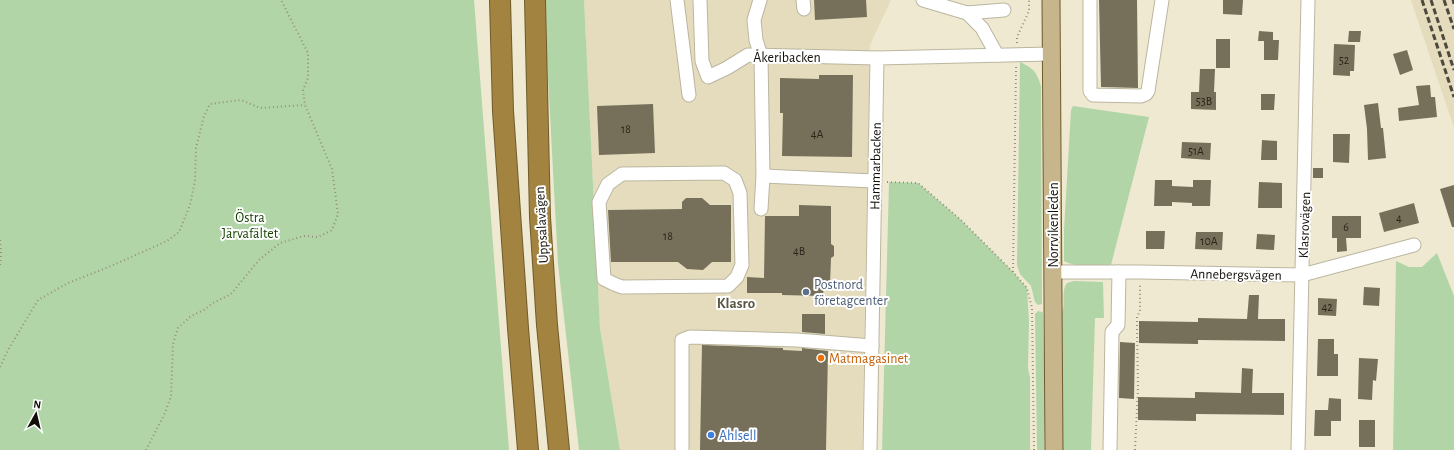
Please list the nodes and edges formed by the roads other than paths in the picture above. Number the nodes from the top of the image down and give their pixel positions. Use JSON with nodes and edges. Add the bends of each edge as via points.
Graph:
{"nodes":[{"id":1,"x":500,"y":0,"type":"edge"},
{"id":2,"x":535,"y":0,"type":"edge"},
{"id":3,"x":677,"y":0,"type":"edge"},
{"id":4,"x":700,"y":0,"type":"edge"},
{"id":5,"x":760,"y":0,"type":"edge"},
{"id":6,"x":923,"y":0,"type":"edge"},
{"id":7,"x":1051,"y":0,"type":"edge"},
{"id":8,"x":1090,"y":0,"type":"edge"},
{"id":9,"x":1162,"y":0,"type":"edge"},
{"id":10,"x":1308,"y":0,"type":"edge"},
{"id":11,"x":1004,"y":10,"type":"dead end"},
{"id":12,"x":966,"y":13,"type":"junction"},
{"id":13,"x":997,"y":54,"type":"junction"},
{"id":14,"x":1052,"y":54,"type":"junction"},
{"id":15,"x":761,"y":56,"type":"junction"},
{"id":16,"x":877,"y":58,"type":"junction"},
{"id":17,"x":689,"y":95,"type":"dead end"},
{"id":18,"x":676,"y":174,"type":"joint"},
{"id":19,"x":763,"y":176,"type":"junction"},
{"id":20,"x":874,"y":182,"type":"junction"},
{"id":21,"x":761,"y":209,"type":"dead end"},
{"id":22,"x":1414,"y":245,"type":"dead end"},
{"id":23,"x":1054,"y":272,"type":"junction"},
{"id":24,"x":1119,"y":272,"type":"junction"},
{"id":25,"x":1302,"y":275,"type":"junction"},
{"id":26,"x":872,"y":346,"type":"junction"},
{"id":27,"x":528,"y":450,"type":"edge"},
{"id":28,"x":559,"y":450,"type":"edge"},
{"id":29,"x":682,"y":450,"type":"edge"},
{"id":30,"x":870,"y":450,"type":"edge"},
{"id":31,"x":1054,"y":450,"type":"edge"},
{"id":32,"x":1110,"y":450,"type":"edge"},
{"id":33,"x":1298,"y":450,"type":"edge"}],
"edges":[{"from":1,"to":27,"type":"highway","via":[[503,111]]},
{"from":2,"to":28,"type":"highway","name":"Uppsalavägen","via":[[540,217],[546,325]]},
{"from":3,"to":17,"type":"street"},
{"from":4,"to":15,"type":"street","name":"Åkeribacken","via":[[702,61],[708,77],[748,55]]},
{"from":5,"to":15,"type":"street","via":[[754,20]]},
{"from":6,"to":12,"type":"street"},
{"from":7,"to":14,"type":"main road","name":"Norrvikenleden"},
{"from":8,"to":9,"type":"street","via":[[1090,91],[1093,95],[1141,96],[1148,91]]},
{"from":10,"to":25,"type":"street","name":"Klasrovägen"},
{"from":11,"to":12,"type":"street"},
{"from":12,"to":13,"type":"street","via":[[982,28]]},
{"from":13,"to":14,"type":"street"},
{"from":13,"to":16,"type":"street"},
{"from":14,"to":23,"type":"main road","name":"Norrvikenleden"},
{"from":15,"to":16,"type":"street","name":"Åkeribacken"},
{"from":15,"to":19,"type":"street"},
{"from":16,"to":20,"type":"street","name":"Hammarbacken"},
{"from":18,"to":18,"type":"street","via":[[622,174],[608,184],[599,202],[604,279],[622,287],[728,286],[737,277],[742,265],[740,193],[735,180],[724,173]]},
{"from":19,"to":20,"type":"street"},
{"from":19,"to":21,"type":"street"},
{"from":20,"to":26,"type":"street","name":"Hammarbacken"},
{"from":22,"to":25,"type":"street","name":"Annebergsvägen"},
{"from":23,"to":24,"type":"street","name":"Annebergsvägen"},
{"from":23,"to":31,"type":"main road","name":"Norrvikenleden"},
{"from":24,"to":25,"type":"street","name":"Annebergsvägen"},
{"from":24,"to":32,"type":"street","via":[[1118,325],[1112,332]]},
{"from":25,"to":33,"type":"street","name":"Klasrovägen"},
{"from":26,"to":29,"type":"street","via":[[797,340],[690,337],[682,340]]},
{"from":26,"to":30,"type":"street","name":"Hammarbacken"}]}
